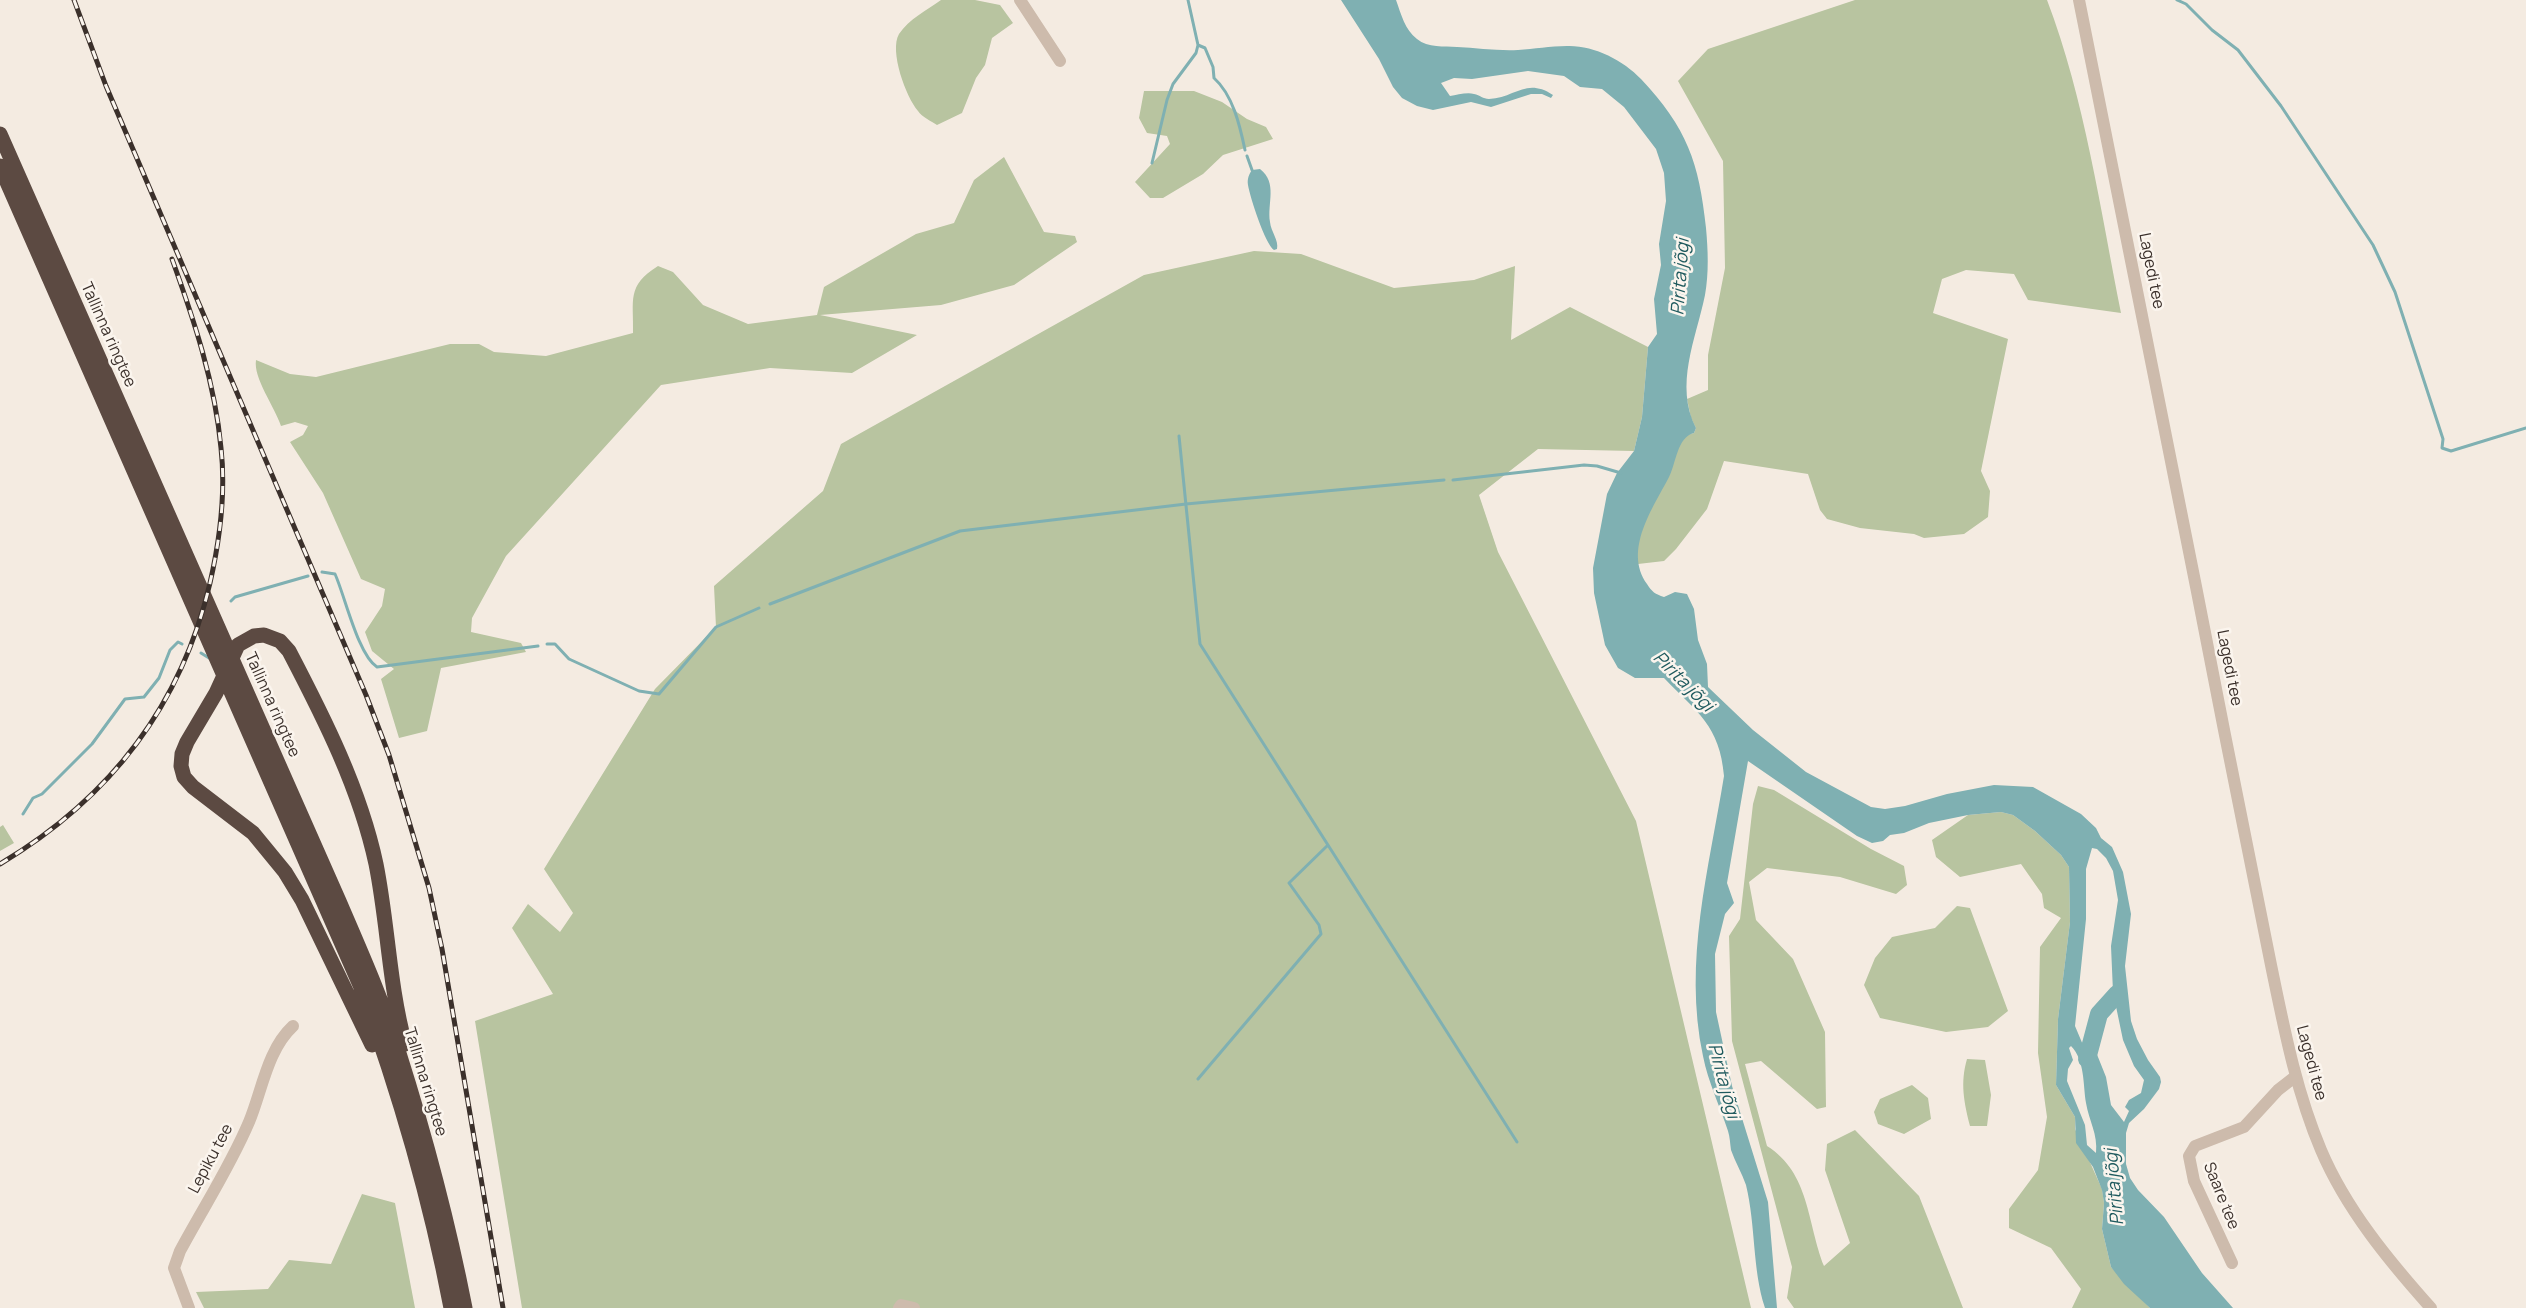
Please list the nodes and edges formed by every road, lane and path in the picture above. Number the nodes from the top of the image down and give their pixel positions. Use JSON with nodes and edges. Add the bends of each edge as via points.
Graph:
{"nodes":[{"id":1,"x":1020,"y":0,"type":"edge"},
{"id":2,"x":2079,"y":0,"type":"edge"},
{"id":3,"x":1060,"y":61,"type":"dead end"},
{"id":4,"x":0,"y":134,"type":"edge"},
{"id":5,"x":0,"y":166,"type":"edge"},
{"id":6,"x":293,"y":1026,"type":"dead end"},
{"id":7,"x":2296,"y":1076,"type":"junction"},
{"id":8,"x":421,"y":1125,"type":"junction"},
{"id":9,"x":411,"y":1139,"type":"junction"},
{"id":10,"x":2232,"y":1263,"type":"dead end"},
{"id":11,"x":190,"y":1308,"type":"edge"},
{"id":12,"x":451,"y":1308,"type":"edge"},
{"id":13,"x":464,"y":1308,"type":"edge"},
{"id":14,"x":900,"y":1308,"type":"edge"},
{"id":15,"x":914,"y":1308,"type":"edge"},
{"id":16,"x":2431,"y":1308,"type":"edge"}],
"edges":[{"from":1,"to":3,"type":"street"},
{"from":2,"to":7,"type":"street","name":"Lagedi tee","via":[[2174,466],[2245,838]]},
{"from":4,"to":8,"type":"highway","name":"Tallinna ringtee","via":[[374,984],[398,1048]]},
{"from":5,"to":9,"type":"highway","name":"Tallinna ringtee","via":[[360,985]]},
{"from":6,"to":11,"type":"street","name":"Lepiku tee","via":[[280,1039],[249,1122],[180,1251],[174,1268]]},
{"from":7,"to":10,"type":"street","name":"Saare tee","via":[[2278,1090],[2244,1127],[2195,1146],[2189,1156],[2194,1180]]},
{"from":7,"to":16,"type":"street","name":"Lagedi tee","via":[[2322,1153],[2339,1186],[2383,1251]]},
{"from":8,"to":9,"type":"highway","via":[[422,1103],[399,1022],[377,872],[357,801],[343,763],[289,651],[271,636],[254,636],[238,645],[216,694],[187,742],[182,754],[184,777],[253,833],[285,872],[361,1019],[380,1063],[398,1121]]},
{"from":8,"to":13,"type":"highway","name":"Tallinna ringtee","via":[[440,1193]]},
{"from":9,"to":12,"type":"highway","name":"Tallinna ringtee","via":[[429,1202]]},
{"from":14,"to":15,"type":"street","via":[[901,1305]]}]}
